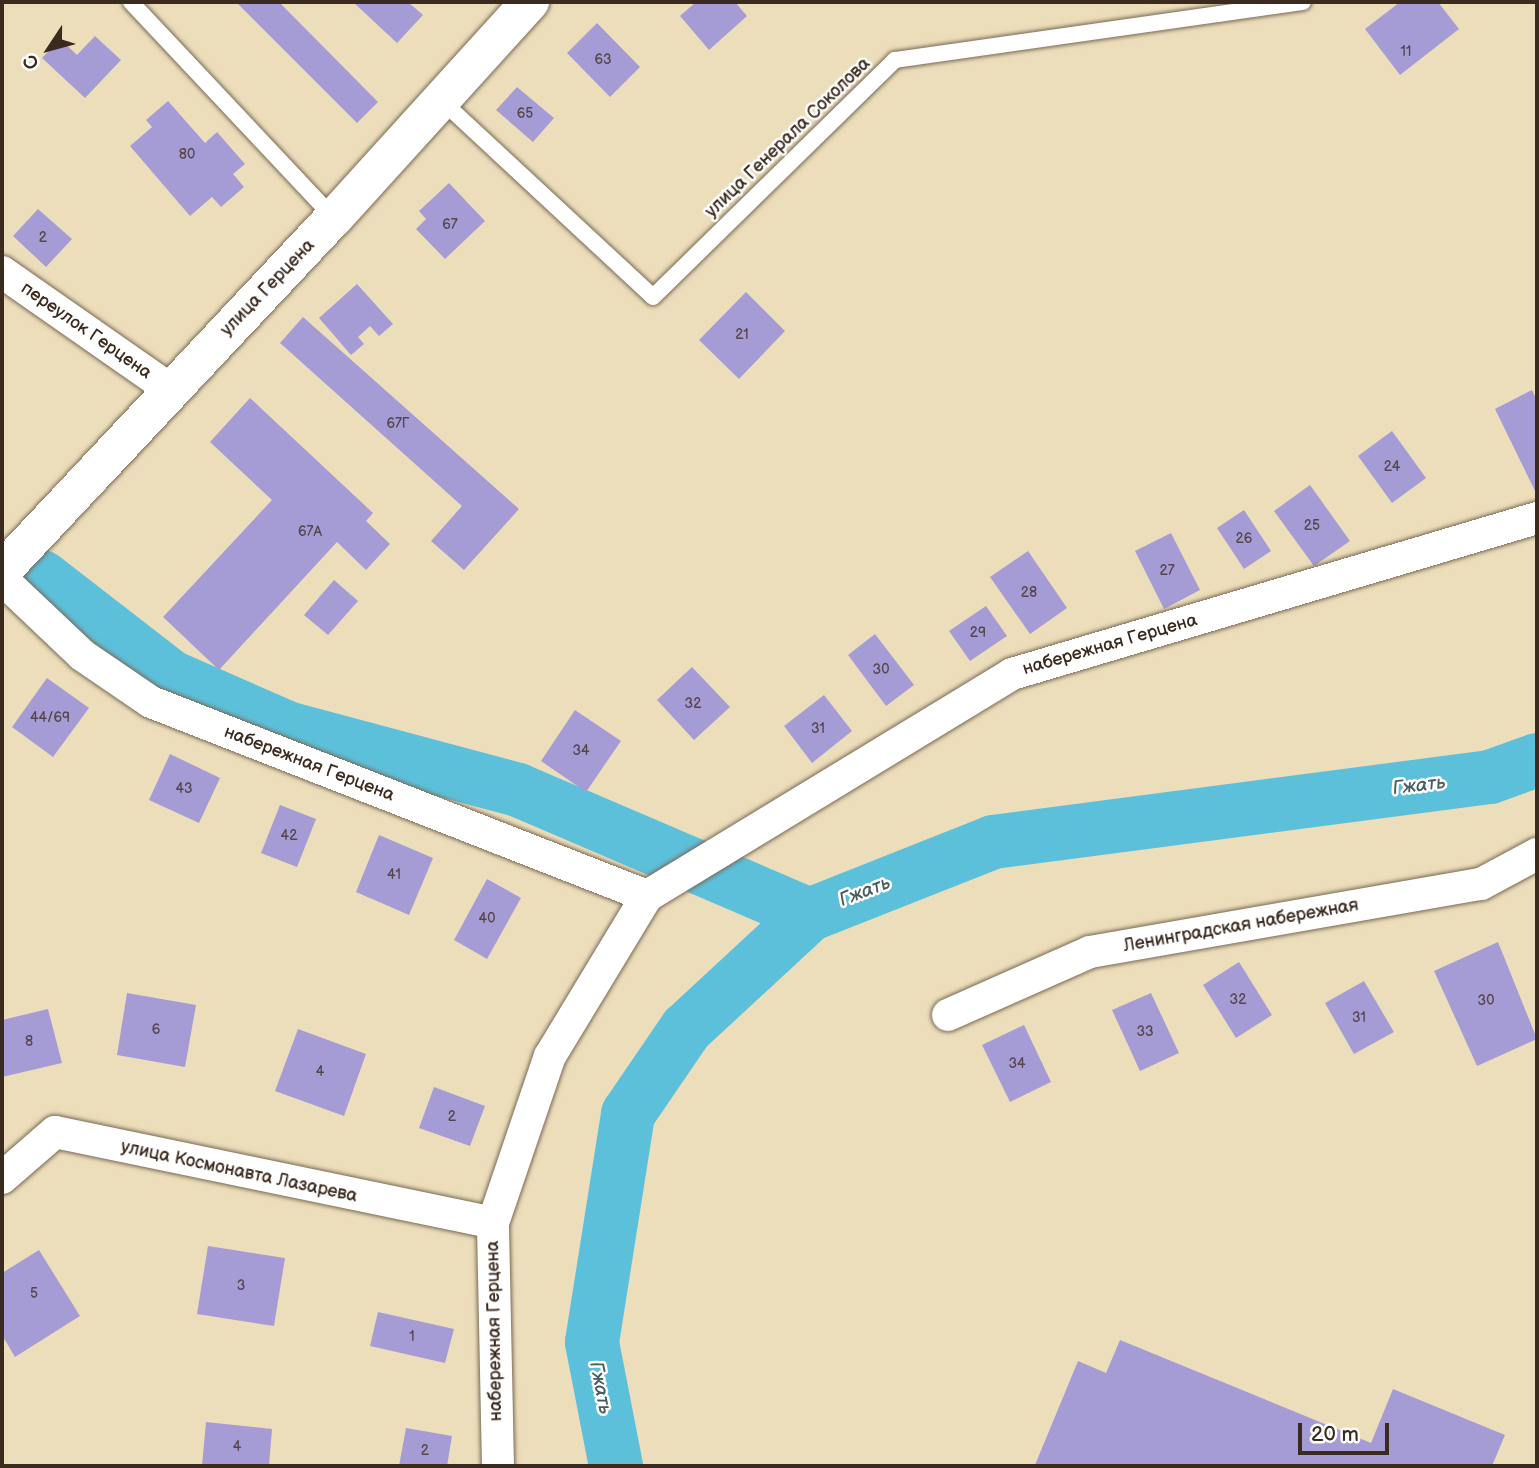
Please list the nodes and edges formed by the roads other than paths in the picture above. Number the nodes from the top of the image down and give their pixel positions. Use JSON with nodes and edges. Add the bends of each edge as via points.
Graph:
{"nodes":[{"id":1,"x":131,"y":2,"type":"edge"},
{"id":2,"x":530,"y":2,"type":"edge"},
{"id":3,"x":1303,"y":2,"type":"edge"},
{"id":4,"x":441,"y":100,"type":"junction"},
{"id":5,"x":334,"y":218,"type":"junction"},
{"id":6,"x":2,"y":272,"type":"edge"},
{"id":7,"x":171,"y":390,"type":"junction"},
{"id":8,"x":1537,"y":519,"type":"edge"},
{"id":9,"x":2,"y":571,"type":"edge"},
{"id":10,"x":2,"y":579,"type":"edge"},
{"id":11,"x":1537,"y":854,"type":"edge"},
{"id":12,"x":647,"y":896,"type":"junction"},
{"id":13,"x":948,"y":1015,"type":"dead end"},
{"id":14,"x":2,"y":1178,"type":"edge"},
{"id":15,"x":493,"y":1223,"type":"junction"},
{"id":16,"x":498,"y":1466,"type":"edge"}],
"edges":[{"from":1,"to":5,"type":"lane"},
{"from":2,"to":4,"type":"street","name":"улица Герцена"},
{"from":3,"to":4,"type":"lane","name":"улица Генерала Соколова","via":[[895,60],[653,297]]},
{"from":4,"to":5,"type":"street","name":"улица Герцена"},
{"from":5,"to":7,"type":"street","name":"улица Герцена"},
{"from":6,"to":7,"type":"street","name":"переулок Герцена"},
{"from":7,"to":9,"type":"street","name":"улица Герцена"},
{"from":8,"to":12,"type":"street","name":"набережная Герцена","via":[[1012,674]]},
{"from":10,"to":12,"type":"street","name":"набережная Герцена","via":[[82,655],[150,702]]},
{"from":11,"to":13,"type":"street","name":"Ленинградская набережная","via":[[1481,884],[1090,952]]},
{"from":12,"to":15,"type":"street","name":"набережная Герцена","via":[[550,1056]]},
{"from":14,"to":15,"type":"street","name":"улица Космонавта Лазарева","via":[[55,1132]]},
{"from":15,"to":16,"type":"street","name":"набережная Герцена"}]}
